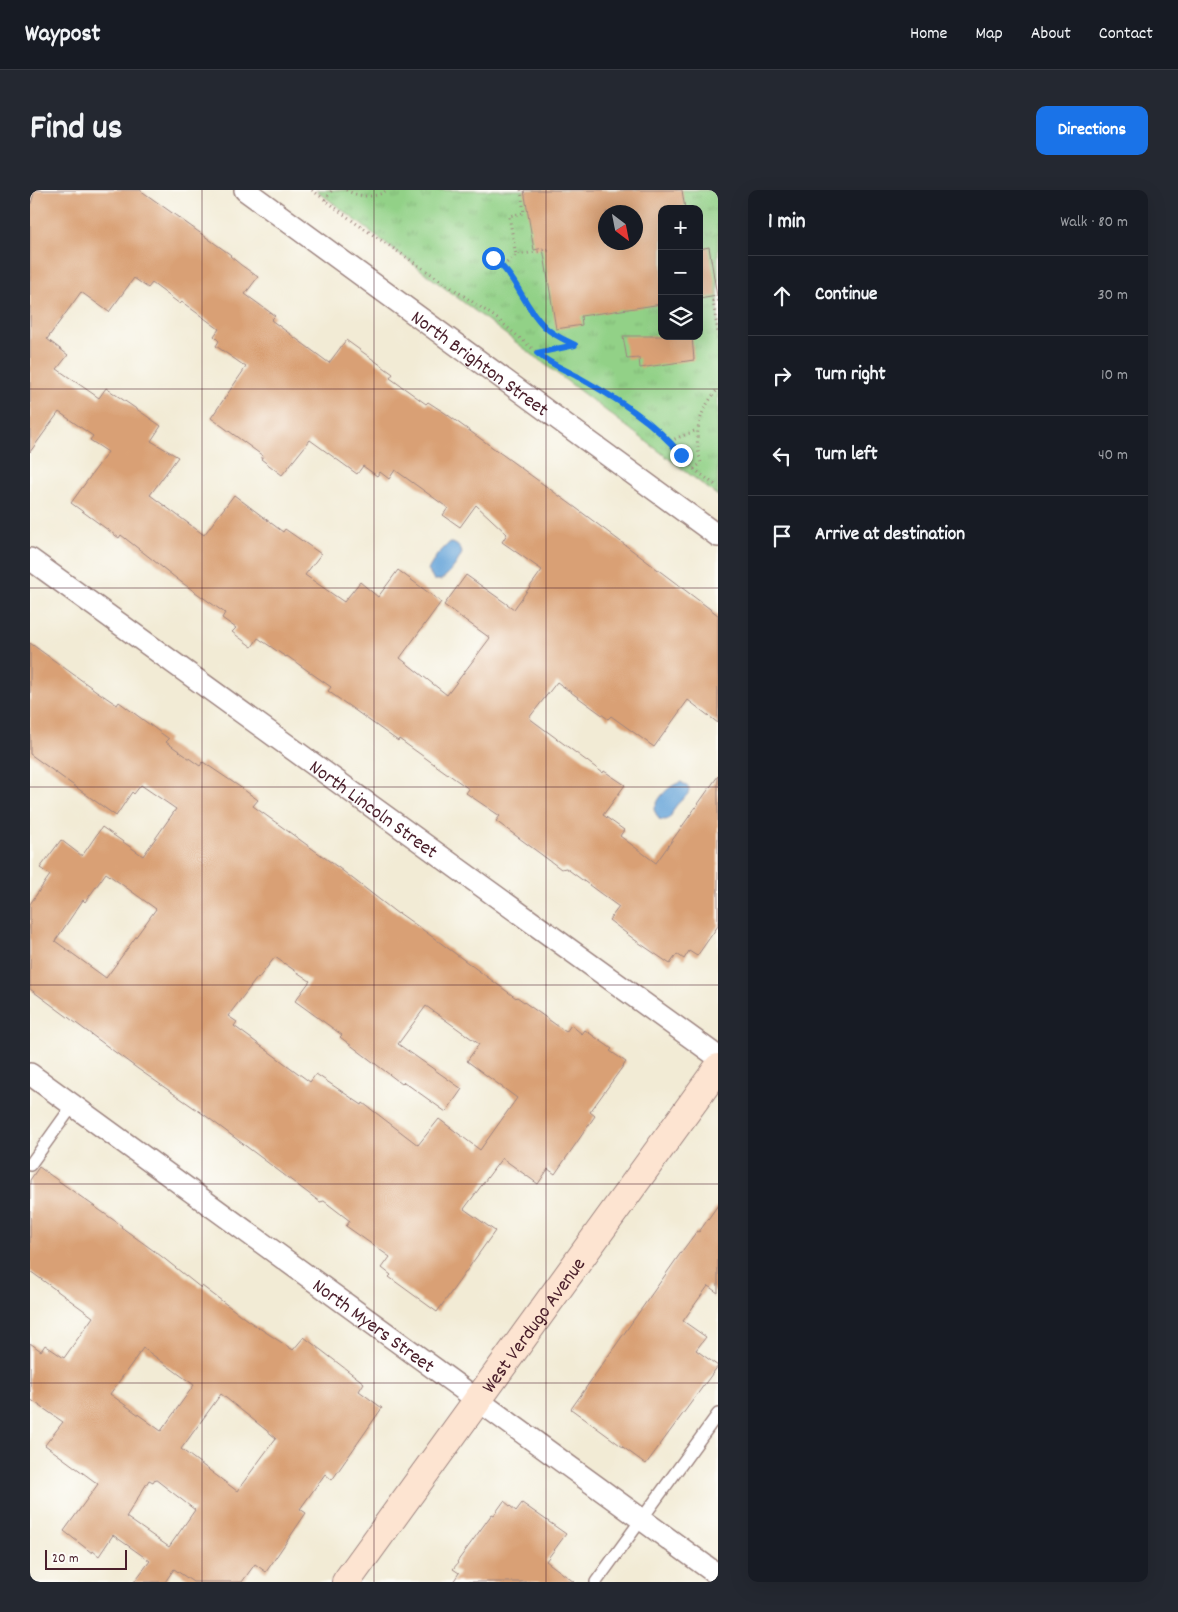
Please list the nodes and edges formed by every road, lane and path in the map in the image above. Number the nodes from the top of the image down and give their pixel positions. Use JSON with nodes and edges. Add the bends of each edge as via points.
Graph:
{"nodes":[{"id":1,"x":245,"y":190,"type":"edge"},
{"id":2,"x":312,"y":190,"type":"edge"},
{"id":3,"x":332,"y":190,"type":"edge"},
{"id":4,"x":346,"y":190,"type":"edge"},
{"id":5,"x":387,"y":190,"type":"edge"},
{"id":6,"x":521,"y":190,"type":"edge"},
{"id":7,"x":325,"y":200,"type":"junction"},
{"id":8,"x":550,"y":250,"type":"dead end"},
{"id":9,"x":516,"y":256,"type":"junction"},
{"id":10,"x":493,"y":258,"type":"dead end"},
{"id":11,"x":503,"y":266,"type":"junction"},
{"id":12,"x":718,"y":300,"type":"edge"},
{"id":13,"x":718,"y":333,"type":"edge"},
{"id":14,"x":537,"y":353,"type":"junction"},
{"id":15,"x":718,"y":389,"type":"edge"},
{"id":16,"x":697,"y":430,"type":"junction"},
{"id":17,"x":670,"y":441,"type":"junction"},
{"id":18,"x":694,"y":469,"type":"junction"},
{"id":19,"x":718,"y":487,"type":"edge"},
{"id":20,"x":718,"y":536,"type":"edge"},
{"id":21,"x":30,"y":559,"type":"edge"},
{"id":22,"x":718,"y":1057,"type":"edge"},
{"id":23,"x":718,"y":1068,"type":"edge"},
{"id":24,"x":30,"y":1074,"type":"edge"},
{"id":25,"x":73,"y":1105,"type":"junction"},
{"id":26,"x":30,"y":1165,"type":"edge"},
{"id":27,"x":478,"y":1400,"type":"junction"},
{"id":28,"x":718,"y":1414,"type":"edge"},
{"id":29,"x":641,"y":1520,"type":"junction"},
{"id":30,"x":718,"y":1576,"type":"edge"},
{"id":31,"x":346,"y":1582,"type":"edge"},
{"id":32,"x":596,"y":1582,"type":"edge"}],
"edges":[{"from":1,"to":20,"type":"street","name":"North Brighton Street"},
{"from":2,"to":7,"type":"path"},
{"from":3,"to":7,"type":"path"},
{"from":4,"to":5,"type":"path","via":[[373,196]]},
{"from":6,"to":9,"type":"path","via":[[524,213],[509,216]]},
{"from":7,"to":14,"type":"path","via":[[495,317]]},
{"from":8,"to":9,"type":"path"},
{"from":9,"to":11,"type":"path"},
{"from":10,"to":11,"type":"path"},
{"from":11,"to":14,"type":"path","via":[[545,327],[575,345]]},
{"from":12,"to":13,"type":"path","via":[[713,301]]},
{"from":14,"to":17,"type":"path","via":[[610,395]]},
{"from":15,"to":16,"type":"path","via":[[706,405]]},
{"from":16,"to":17,"type":"path"},
{"from":16,"to":18,"type":"path","via":[[702,463]]},
{"from":17,"to":18,"type":"path"},
{"from":18,"to":19,"type":"path"},
{"from":21,"to":22,"type":"street","name":"North Lincoln Street"},
{"from":23,"to":27,"type":"main road","name":"West Verdugo Avenue"},
{"from":24,"to":25,"type":"street","name":"North Myers Street"},
{"from":25,"to":26,"type":"lane"},
{"from":25,"to":27,"type":"street","name":"North Myers Street"},
{"from":27,"to":29,"type":"street","name":"North Myers Street"},
{"from":27,"to":31,"type":"main road","name":"West Verdugo Avenue"},
{"from":28,"to":29,"type":"lane"},
{"from":29,"to":30,"type":"street","name":"North Myers Street"},
{"from":29,"to":32,"type":"lane"}]}
